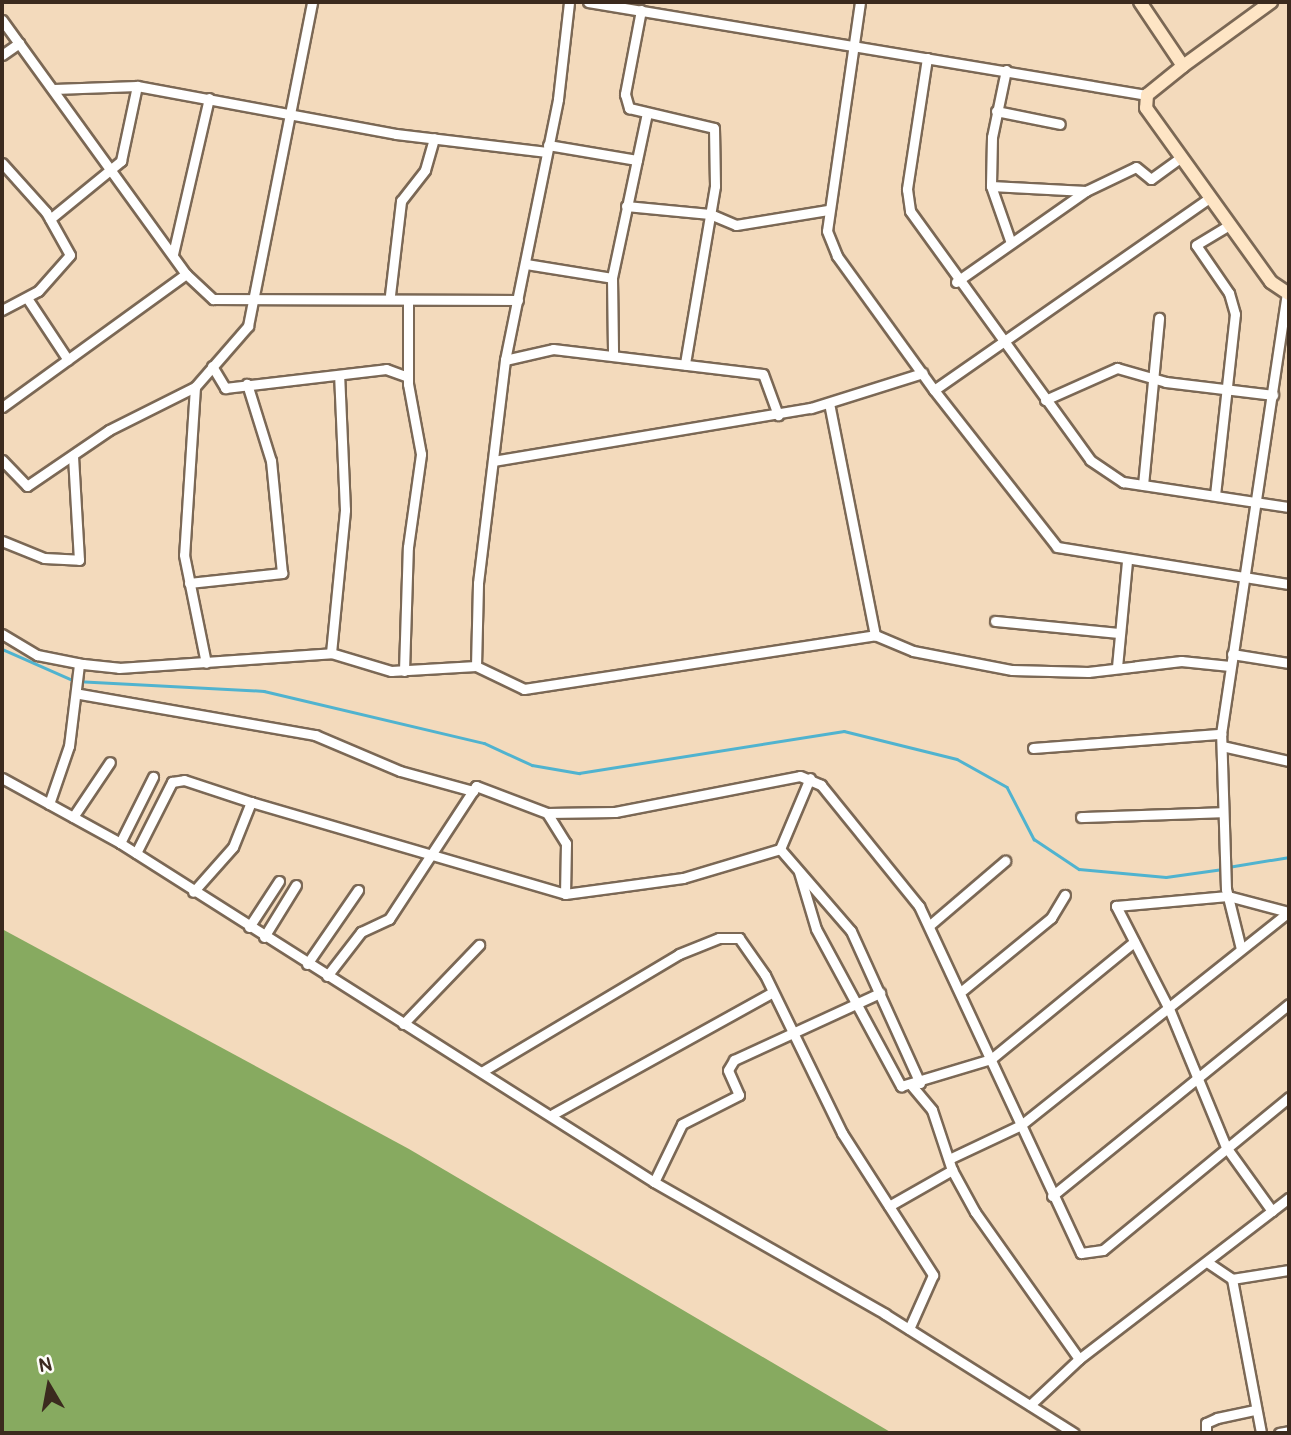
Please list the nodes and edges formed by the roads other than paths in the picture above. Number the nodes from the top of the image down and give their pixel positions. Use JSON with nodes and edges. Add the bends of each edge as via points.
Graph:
{"nodes":[{"id":1,"x":312,"y":2,"type":"edge"},
{"id":2,"x":569,"y":2,"type":"edge"},
{"id":3,"x":588,"y":2,"type":"edge"},
{"id":4,"x":664,"y":2,"type":"edge"},
{"id":5,"x":860,"y":2,"type":"edge"},
{"id":6,"x":1138,"y":2,"type":"edge"},
{"id":7,"x":1271,"y":2,"type":"edge"},
{"id":8,"x":641,"y":10,"type":"junction"},
{"id":9,"x":662,"y":14,"type":"junction"},
{"id":10,"x":2,"y":20,"type":"edge"},
{"id":11,"x":19,"y":43,"type":"junction"},
{"id":12,"x":853,"y":48,"type":"junction"},
{"id":13,"x":2,"y":55,"type":"edge"},
{"id":14,"x":927,"y":58,"type":"junction"},
{"id":15,"x":1183,"y":66,"type":"junction"},
{"id":16,"x":1006,"y":70,"type":"junction"},
{"id":17,"x":137,"y":86,"type":"junction"},
{"id":18,"x":54,"y":89,"type":"junction"},
{"id":19,"x":1147,"y":95,"type":"junction"},
{"id":20,"x":209,"y":98,"type":"junction"},
{"id":21,"x":291,"y":111,"type":"junction"},
{"id":22,"x":996,"y":111,"type":"junction"},
{"id":23,"x":647,"y":113,"type":"junction"},
{"id":24,"x":1060,"y":124,"type":"dead end"},
{"id":25,"x":435,"y":138,"type":"junction"},
{"id":26,"x":547,"y":148,"type":"junction"},
{"id":27,"x":1180,"y":158,"type":"junction"},
{"id":28,"x":637,"y":160,"type":"junction"},
{"id":29,"x":2,"y":163,"type":"edge"},
{"id":30,"x":114,"y":171,"type":"junction"},
{"id":31,"x":990,"y":186,"type":"junction"},
{"id":32,"x":1086,"y":191,"type":"junction"},
{"id":33,"x":1209,"y":198,"type":"junction"},
{"id":34,"x":625,"y":206,"type":"junction"},
{"id":35,"x":828,"y":210,"type":"junction"},
{"id":36,"x":710,"y":214,"type":"junction"},
{"id":37,"x":50,"y":219,"type":"junction"},
{"id":38,"x":1229,"y":225,"type":"junction"},
{"id":39,"x":1012,"y":243,"type":"junction"},
{"id":40,"x":173,"y":254,"type":"junction"},
{"id":41,"x":526,"y":264,"type":"junction"},
{"id":42,"x":186,"y":274,"type":"junction"},
{"id":43,"x":612,"y":278,"type":"junction"},
{"id":44,"x":956,"y":282,"type":"junction"},
{"id":45,"x":1288,"y":293,"type":"edge"},
{"id":46,"x":390,"y":295,"type":"junction"},
{"id":47,"x":27,"y":298,"type":"junction"},
{"id":48,"x":255,"y":298,"type":"junction"},
{"id":49,"x":518,"y":300,"type":"junction"},
{"id":50,"x":408,"y":301,"type":"junction"},
{"id":51,"x":2,"y":310,"type":"edge"},
{"id":52,"x":1159,"y":318,"type":"dead end"},
{"id":53,"x":1004,"y":346,"type":"junction"},
{"id":54,"x":613,"y":354,"type":"junction"},
{"id":55,"x":68,"y":360,"type":"junction"},
{"id":56,"x":505,"y":360,"type":"junction"},
{"id":57,"x":685,"y":364,"type":"junction"},
{"id":58,"x":212,"y":366,"type":"junction"},
{"id":59,"x":923,"y":373,"type":"junction"},
{"id":60,"x":339,"y":375,"type":"junction"},
{"id":61,"x":408,"y":377,"type":"junction"},
{"id":62,"x":1156,"y":379,"type":"junction"},
{"id":63,"x":247,"y":384,"type":"junction"},
{"id":64,"x":195,"y":387,"type":"junction"},
{"id":65,"x":1229,"y":389,"type":"junction"},
{"id":66,"x":934,"y":390,"type":"junction"},
{"id":67,"x":1273,"y":395,"type":"junction"},
{"id":68,"x":1045,"y":400,"type":"junction"},
{"id":69,"x":829,"y":403,"type":"junction"},
{"id":70,"x":2,"y":407,"type":"edge"},
{"id":71,"x":778,"y":415,"type":"junction"},
{"id":72,"x":73,"y":455,"type":"junction"},
{"id":73,"x":2,"y":460,"type":"edge"},
{"id":74,"x":493,"y":461,"type":"junction"},
{"id":75,"x":1143,"y":485,"type":"junction"},
{"id":76,"x":1215,"y":495,"type":"junction"},
{"id":77,"x":1257,"y":502,"type":"junction"},
{"id":78,"x":1289,"y":507,"type":"edge"},
{"id":79,"x":2,"y":541,"type":"edge"},
{"id":80,"x":1127,"y":562,"type":"junction"},
{"id":81,"x":1244,"y":577,"type":"junction"},
{"id":82,"x":189,"y":583,"type":"junction"},
{"id":83,"x":1289,"y":584,"type":"edge"},
{"id":84,"x":995,"y":621,"type":"dead end"},
{"id":85,"x":1119,"y":633,"type":"junction"},
{"id":86,"x":2,"y":634,"type":"edge"},
{"id":87,"x":875,"y":635,"type":"junction"},
{"id":88,"x":331,"y":653,"type":"junction"},
{"id":89,"x":1232,"y":654,"type":"junction"},
{"id":90,"x":206,"y":663,"type":"junction"},
{"id":91,"x":1289,"y":663,"type":"edge"},
{"id":92,"x":79,"y":664,"type":"junction"},
{"id":93,"x":476,"y":666,"type":"junction"},
{"id":94,"x":1230,"y":666,"type":"junction"},
{"id":95,"x":1117,"y":667,"type":"junction"},
{"id":96,"x":404,"y":671,"type":"junction"},
{"id":97,"x":80,"y":685,"type":"junction"},
{"id":98,"x":1221,"y":734,"type":"junction"},
{"id":99,"x":1222,"y":747,"type":"junction"},
{"id":100,"x":1033,"y":748,"type":"dead end"},
{"id":101,"x":1289,"y":761,"type":"edge"},
{"id":102,"x":110,"y":762,"type":"dead end"},
{"id":103,"x":153,"y":777,"type":"dead end"},
{"id":104,"x":2,"y":778,"type":"edge"},
{"id":105,"x":810,"y":778,"type":"junction"},
{"id":106,"x":473,"y":791,"type":"junction"},
{"id":107,"x":251,"y":802,"type":"junction"},
{"id":108,"x":49,"y":804,"type":"junction"},
{"id":109,"x":1223,"y":812,"type":"junction"},
{"id":110,"x":547,"y":813,"type":"junction"},
{"id":111,"x":74,"y":817,"type":"junction"},
{"id":112,"x":1081,"y":817,"type":"dead end"},
{"id":113,"x":120,"y":843,"type":"junction"},
{"id":114,"x":780,"y":849,"type":"junction"},
{"id":115,"x":136,"y":853,"type":"junction"},
{"id":116,"x":431,"y":855,"type":"junction"},
{"id":117,"x":1004,"y":861,"type":"dead end"},
{"id":118,"x":799,"y":872,"type":"junction"},
{"id":119,"x":279,"y":881,"type":"dead end"},
{"id":120,"x":296,"y":885,"type":"dead end"},
{"id":121,"x":358,"y":890,"type":"dead end"},
{"id":122,"x":193,"y":892,"type":"junction"},
{"id":123,"x":565,"y":894,"type":"junction"},
{"id":124,"x":1065,"y":895,"type":"dead end"},
{"id":125,"x":1228,"y":896,"type":"junction"},
{"id":126,"x":1289,"y":912,"type":"edge"},
{"id":127,"x":930,"y":925,"type":"junction"},
{"id":128,"x":249,"y":927,"type":"junction"},
{"id":129,"x":264,"y":937,"type":"junction"},
{"id":130,"x":1134,"y":942,"type":"junction"},
{"id":131,"x":479,"y":945,"type":"dead end"},
{"id":132,"x":1241,"y":949,"type":"junction"},
{"id":133,"x":307,"y":964,"type":"junction"},
{"id":134,"x":327,"y":976,"type":"junction"},
{"id":135,"x":963,"y":989,"type":"junction"},
{"id":136,"x":771,"y":993,"type":"junction"},
{"id":137,"x":880,"y":993,"type":"junction"},
{"id":138,"x":856,"y":1000,"type":"junction"},
{"id":139,"x":1289,"y":1004,"type":"edge"},
{"id":140,"x":1168,"y":1009,"type":"junction"},
{"id":141,"x":403,"y":1024,"type":"junction"},
{"id":142,"x":791,"y":1032,"type":"junction"},
{"id":143,"x":991,"y":1059,"type":"junction"},
{"id":144,"x":483,"y":1071,"type":"junction"},
{"id":145,"x":1198,"y":1079,"type":"junction"},
{"id":146,"x":916,"y":1084,"type":"junction"},
{"id":147,"x":1289,"y":1097,"type":"edge"},
{"id":148,"x":553,"y":1114,"type":"junction"},
{"id":149,"x":1021,"y":1125,"type":"junction"},
{"id":150,"x":1226,"y":1147,"type":"junction"},
{"id":151,"x":949,"y":1159,"type":"junction"},
{"id":152,"x":952,"y":1170,"type":"junction"},
{"id":153,"x":654,"y":1182,"type":"junction"},
{"id":154,"x":1052,"y":1196,"type":"junction"},
{"id":155,"x":1289,"y":1198,"type":"edge"},
{"id":156,"x":889,"y":1206,"type":"junction"},
{"id":157,"x":1272,"y":1211,"type":"junction"},
{"id":158,"x":1207,"y":1262,"type":"junction"},
{"id":159,"x":1289,"y":1270,"type":"edge"},
{"id":160,"x":1232,"y":1279,"type":"junction"},
{"id":161,"x":909,"y":1329,"type":"junction"},
{"id":162,"x":1079,"y":1359,"type":"junction"},
{"id":163,"x":1030,"y":1405,"type":"junction"},
{"id":164,"x":1255,"y":1410,"type":"junction"},
{"id":165,"x":1289,"y":1431,"type":"edge"},
{"id":166,"x":1074,"y":1433,"type":"edge"},
{"id":167,"x":1206,"y":1433,"type":"edge"},
{"id":168,"x":1261,"y":1433,"type":"edge"},
{"id":169,"x":1279,"y":1433,"type":"edge"}],
"edges":[{"from":1,"to":21,"type":"street"},
{"from":2,"to":26,"type":"street"},
{"from":3,"to":8,"type":"street"},
{"from":4,"to":9,"type":"street"},
{"from":5,"to":12,"type":"street"},
{"from":6,"to":15,"type":"main road"},
{"from":7,"to":15,"type":"main road"},
{"from":8,"to":9,"type":"street"},
{"from":8,"to":23,"type":"street","via":[[625,100]]},
{"from":9,"to":12,"type":"street"},
{"from":10,"to":11,"type":"street"},
{"from":11,"to":13,"type":"street"},
{"from":11,"to":18,"type":"street"},
{"from":12,"to":14,"type":"street"},
{"from":12,"to":35,"type":"street"},
{"from":14,"to":16,"type":"street"},
{"from":14,"to":44,"type":"street","via":[[907,189],[910,211]]},
{"from":15,"to":19,"type":"main road"},
{"from":16,"to":19,"type":"street"},
{"from":16,"to":22,"type":"street"},
{"from":17,"to":18,"type":"street"},
{"from":17,"to":20,"type":"street"},
{"from":17,"to":30,"type":"street","via":[[126,149]]},
{"from":18,"to":30,"type":"street"},
{"from":19,"to":27,"type":"main road","via":[[1146,108]]},
{"from":20,"to":21,"type":"street"},
{"from":20,"to":40,"type":"street"},
{"from":21,"to":25,"type":"street"},
{"from":21,"to":48,"type":"street"},
{"from":22,"to":24,"type":"street"},
{"from":22,"to":31,"type":"street"},
{"from":23,"to":28,"type":"street"},
{"from":23,"to":36,"type":"street","via":[[712,124],[716,154]]},
{"from":25,"to":26,"type":"street"},
{"from":25,"to":46,"type":"street","via":[[425,170],[401,201]]},
{"from":26,"to":28,"type":"street"},
{"from":26,"to":41,"type":"street"},
{"from":27,"to":32,"type":"street","via":[[1151,179],[1136,167]]},
{"from":27,"to":33,"type":"main road"},
{"from":28,"to":34,"type":"street"},
{"from":29,"to":37,"type":"street"},
{"from":30,"to":37,"type":"street"},
{"from":30,"to":40,"type":"street"},
{"from":31,"to":32,"type":"street"},
{"from":31,"to":39,"type":"street"},
{"from":32,"to":39,"type":"street"},
{"from":33,"to":38,"type":"main road"},
{"from":33,"to":53,"type":"street"},
{"from":34,"to":36,"type":"street"},
{"from":34,"to":43,"type":"street"},
{"from":35,"to":36,"type":"street","via":[[736,225]]},
{"from":35,"to":59,"type":"street","via":[[829,240],[837,256]]},
{"from":36,"to":57,"type":"street"},
{"from":37,"to":47,"type":"street","via":[[68,245],[68,265]]},
{"from":38,"to":45,"type":"main road","via":[[1271,282]]},
{"from":38,"to":65,"type":"street","via":[[1196,245],[1229,293],[1235,314]]},
{"from":39,"to":44,"type":"street"},
{"from":40,"to":42,"type":"street"},
{"from":41,"to":43,"type":"street"},
{"from":41,"to":49,"type":"street"},
{"from":42,"to":48,"type":"street","via":[[213,299]]},
{"from":42,"to":55,"type":"street"},
{"from":43,"to":54,"type":"street"},
{"from":44,"to":53,"type":"street"},
{"from":45,"to":67,"type":"street"},
{"from":46,"to":48,"type":"street"},
{"from":46,"to":50,"type":"street"},
{"from":47,"to":51,"type":"street"},
{"from":47,"to":55,"type":"street"},
{"from":48,"to":58,"type":"street","via":[[248,326]]},
{"from":49,"to":50,"type":"street"},
{"from":49,"to":56,"type":"street"},
{"from":50,"to":61,"type":"street"},
{"from":52,"to":62,"type":"street"},
{"from":53,"to":66,"type":"street"},
{"from":53,"to":68,"type":"street"},
{"from":54,"to":56,"type":"street","via":[[537,350]]},
{"from":54,"to":57,"type":"street"},
{"from":55,"to":70,"type":"street"},
{"from":56,"to":74,"type":"street"},
{"from":57,"to":71,"type":"street","via":[[763,374]]},
{"from":58,"to":63,"type":"street","via":[[225,388]]},
{"from":58,"to":64,"type":"street"},
{"from":59,"to":66,"type":"street"},
{"from":59,"to":69,"type":"street"},
{"from":60,"to":61,"type":"street","via":[[386,369]]},
{"from":60,"to":63,"type":"street"},
{"from":60,"to":88,"type":"street","via":[[345,510]]},
{"from":61,"to":96,"type":"street","via":[[421,454],[408,547]]},
{"from":62,"to":65,"type":"street"},
{"from":62,"to":68,"type":"street","via":[[1113,368]]},
{"from":62,"to":75,"type":"street"},
{"from":63,"to":82,"type":"street","via":[[271,461],[282,573]]},
{"from":64,"to":72,"type":"street"},
{"from":64,"to":82,"type":"street","via":[[184,527]]},
{"from":65,"to":67,"type":"street"},
{"from":65,"to":76,"type":"street"},
{"from":66,"to":80,"type":"street","via":[[1041,534],[1057,547]]},
{"from":67,"to":77,"type":"street"},
{"from":68,"to":75,"type":"street","via":[[1097,467]]},
{"from":69,"to":71,"type":"street"},
{"from":69,"to":87,"type":"street"},
{"from":71,"to":74,"type":"street"},
{"from":72,"to":73,"type":"street","via":[[22,486]]},
{"from":72,"to":79,"type":"street","via":[[79,561],[44,558]]},
{"from":74,"to":93,"type":"street"},
{"from":75,"to":76,"type":"street"},
{"from":76,"to":77,"type":"street"},
{"from":77,"to":78,"type":"street"},
{"from":77,"to":81,"type":"street"},
{"from":80,"to":81,"type":"street"},
{"from":80,"to":85,"type":"street"},
{"from":81,"to":83,"type":"street"},
{"from":81,"to":89,"type":"street"},
{"from":82,"to":90,"type":"street"},
{"from":84,"to":85,"type":"street"},
{"from":85,"to":95,"type":"street"},
{"from":86,"to":92,"type":"street","via":[[37,655]]},
{"from":87,"to":93,"type":"street","via":[[524,690]]},
{"from":87,"to":95,"type":"street","via":[[973,665],[1051,673]]},
{"from":88,"to":90,"type":"street"},
{"from":88,"to":96,"type":"street"},
{"from":89,"to":91,"type":"street"},
{"from":89,"to":94,"type":"street"},
{"from":90,"to":92,"type":"street"},
{"from":92,"to":97,"type":"street"},
{"from":93,"to":96,"type":"street"},
{"from":94,"to":95,"type":"street","via":[[1181,662]]},
{"from":94,"to":98,"type":"street"},
{"from":97,"to":106,"type":"street","via":[[316,735],[400,771]]},
{"from":97,"to":108,"type":"street"},
{"from":98,"to":99,"type":"street"},
{"from":98,"to":100,"type":"street"},
{"from":99,"to":101,"type":"street"},
{"from":99,"to":109,"type":"street"},
{"from":102,"to":111,"type":"street"},
{"from":103,"to":113,"type":"street"},
{"from":104,"to":108,"type":"street"},
{"from":105,"to":110,"type":"street","via":[[615,812]]},
{"from":105,"to":114,"type":"street"},
{"from":105,"to":127,"type":"street","via":[[850,819]]},
{"from":106,"to":110,"type":"street","via":[[476,786]]},
{"from":106,"to":116,"type":"street"},
{"from":107,"to":115,"type":"street","via":[[184,780],[172,782]]},
{"from":107,"to":116,"type":"street"},
{"from":107,"to":122,"type":"street","via":[[233,847]]},
{"from":108,"to":111,"type":"street"},
{"from":109,"to":112,"type":"street"},
{"from":109,"to":125,"type":"street"},
{"from":110,"to":123,"type":"street","via":[[566,843]]},
{"from":111,"to":113,"type":"street"},
{"from":113,"to":115,"type":"street"},
{"from":114,"to":118,"type":"street"},
{"from":114,"to":123,"type":"street","via":[[683,878]]},
{"from":115,"to":122,"type":"street"},
{"from":116,"to":123,"type":"street"},
{"from":116,"to":134,"type":"street","via":[[389,919],[360,932]]},
{"from":117,"to":127,"type":"street"},
{"from":118,"to":137,"type":"street","via":[[851,931]]},
{"from":118,"to":138,"type":"street","via":[[816,929]]},
{"from":119,"to":128,"type":"street"},
{"from":120,"to":129,"type":"street"},
{"from":121,"to":133,"type":"street"},
{"from":122,"to":128,"type":"street"},
{"from":124,"to":135,"type":"street","via":[[1051,918]]},
{"from":125,"to":126,"type":"street"},
{"from":125,"to":130,"type":"street","via":[[1116,906]]},
{"from":125,"to":132,"type":"street"},
{"from":126,"to":132,"type":"street"},
{"from":127,"to":135,"type":"street"},
{"from":128,"to":129,"type":"street"},
{"from":129,"to":133,"type":"street"},
{"from":130,"to":140,"type":"street"},
{"from":130,"to":143,"type":"street"},
{"from":131,"to":141,"type":"street"},
{"from":132,"to":140,"type":"street"},
{"from":133,"to":134,"type":"street"},
{"from":134,"to":141,"type":"street"},
{"from":135,"to":143,"type":"street"},
{"from":136,"to":142,"type":"street"},
{"from":136,"to":144,"type":"street","via":[[745,944],[719,938],[652,969]]},
{"from":136,"to":148,"type":"street"},
{"from":137,"to":138,"type":"street"},
{"from":137,"to":146,"type":"street"},
{"from":138,"to":142,"type":"street"},
{"from":138,"to":146,"type":"street","via":[[897,1083]]},
{"from":139,"to":145,"type":"street"},
{"from":140,"to":145,"type":"street"},
{"from":140,"to":149,"type":"street"},
{"from":141,"to":144,"type":"street"},
{"from":142,"to":153,"type":"street","via":[[730,1064],[739,1095],[682,1124]]},
{"from":142,"to":156,"type":"street","via":[[827,1107]]},
{"from":143,"to":146,"type":"street"},
{"from":143,"to":149,"type":"street"},
{"from":144,"to":148,"type":"street"},
{"from":145,"to":150,"type":"street"},
{"from":145,"to":154,"type":"street"},
{"from":146,"to":151,"type":"street","via":[[932,1110]]},
{"from":147,"to":150,"type":"street"},
{"from":148,"to":153,"type":"street"},
{"from":149,"to":151,"type":"street"},
{"from":149,"to":154,"type":"street"},
{"from":150,"to":154,"type":"street","via":[[1092,1254],[1077,1248]]},
{"from":150,"to":157,"type":"street"},
{"from":151,"to":152,"type":"street"},
{"from":152,"to":156,"type":"street"},
{"from":152,"to":162,"type":"street","via":[[1044,1316]]},
{"from":153,"to":161,"type":"street"},
{"from":155,"to":157,"type":"street"},
{"from":156,"to":161,"type":"street","via":[[933,1275]]},
{"from":157,"to":158,"type":"street"},
{"from":158,"to":160,"type":"street"},
{"from":158,"to":162,"type":"street"},
{"from":159,"to":160,"type":"street"},
{"from":160,"to":164,"type":"street"},
{"from":161,"to":163,"type":"street"},
{"from":162,"to":163,"type":"street"},
{"from":163,"to":166,"type":"street"},
{"from":164,"to":167,"type":"street","via":[[1206,1423]]},
{"from":164,"to":168,"type":"street"},
{"from":165,"to":169,"type":"street"}]}
